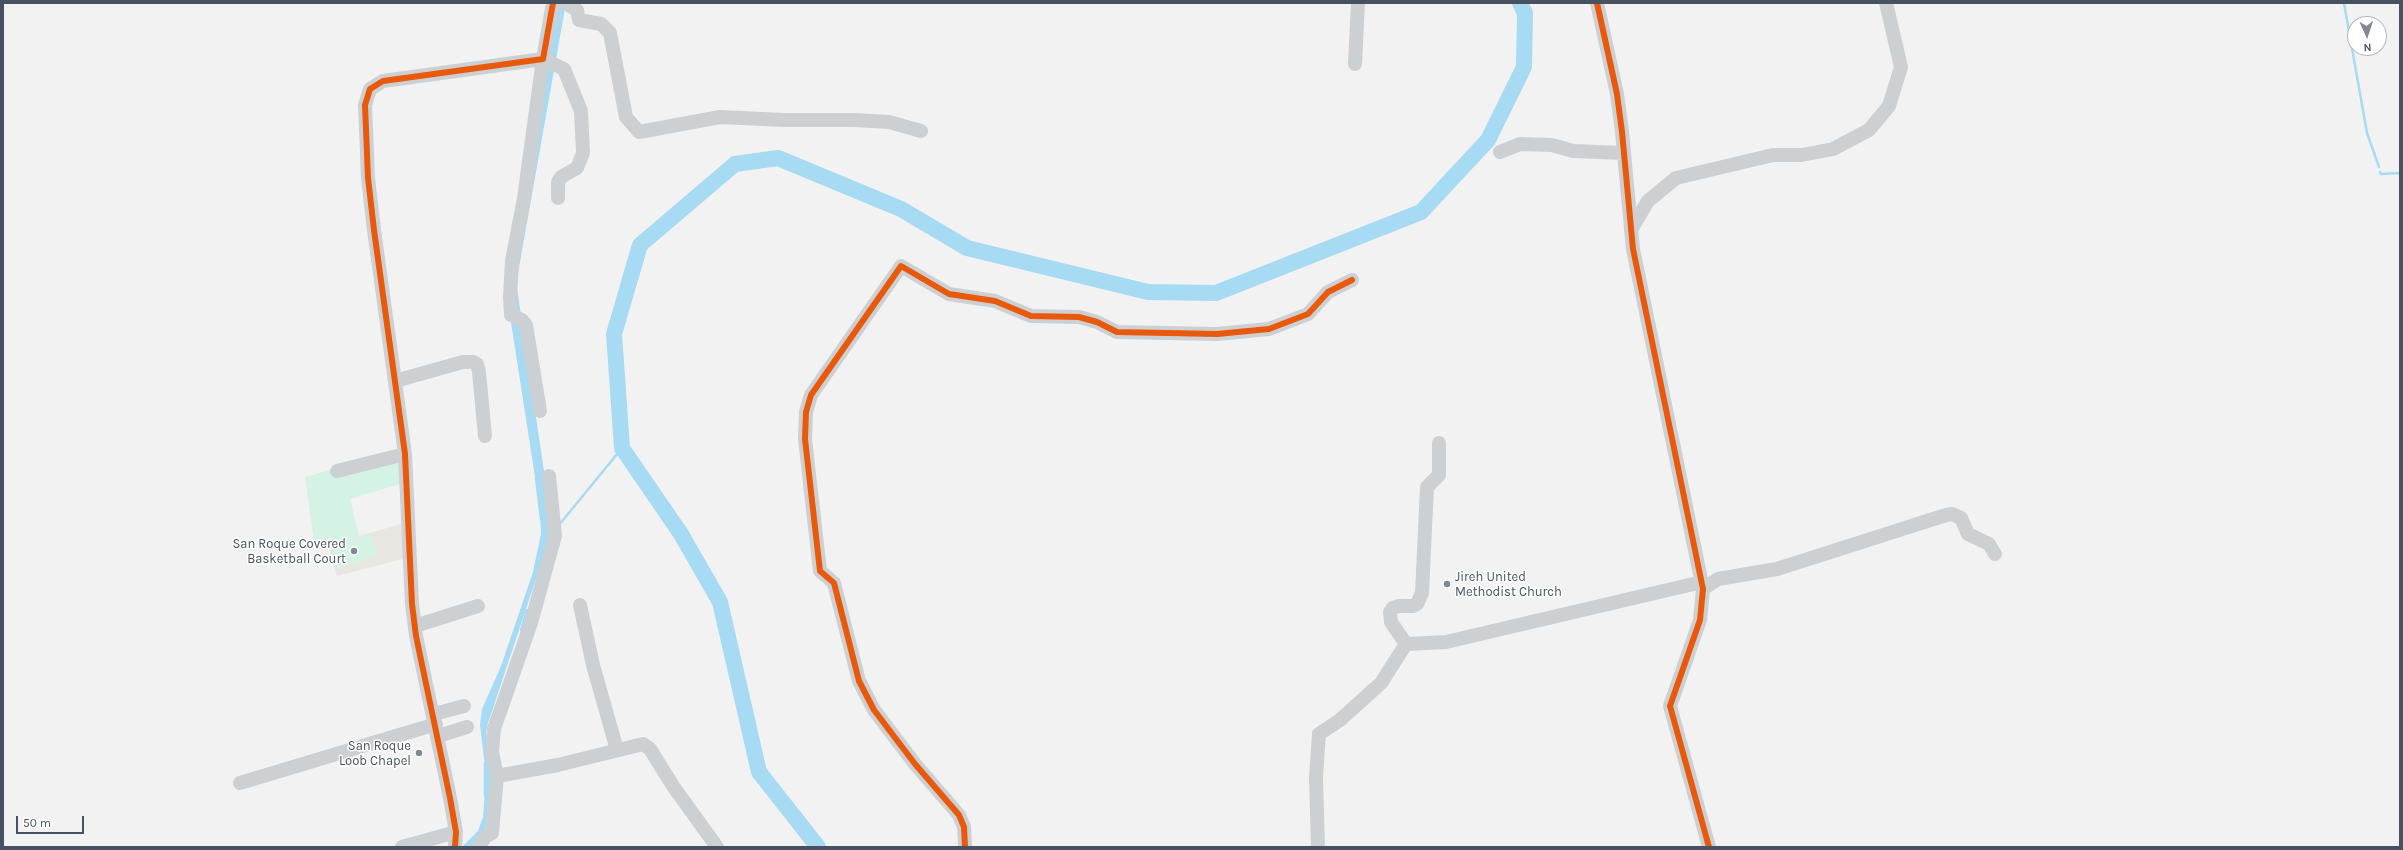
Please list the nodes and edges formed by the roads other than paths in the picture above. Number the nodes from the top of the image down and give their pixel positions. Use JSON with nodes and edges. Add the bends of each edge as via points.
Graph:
{"nodes":[{"id":1,"x":553,"y":3,"type":"edge"},
{"id":2,"x":566,"y":3,"type":"edge"},
{"id":3,"x":1358,"y":3,"type":"edge"},
{"id":4,"x":1597,"y":3,"type":"edge"},
{"id":5,"x":1886,"y":3,"type":"edge"},
{"id":6,"x":548,"y":62,"type":"junction"},
{"id":7,"x":1356,"y":64,"type":"dead end"},
{"id":8,"x":921,"y":131,"type":"dead end"},
{"id":9,"x":1500,"y":152,"type":"dead end"},
{"id":10,"x":1624,"y":153,"type":"junction"},
{"id":11,"x":558,"y":198,"type":"dead end"},
{"id":12,"x":1631,"y":230,"type":"junction"},
{"id":13,"x":1352,"y":280,"type":"dead end"},
{"id":14,"x":395,"y":380,"type":"junction"},
{"id":15,"x":540,"y":411,"type":"dead end"},
{"id":16,"x":485,"y":436,"type":"dead end"},
{"id":17,"x":1438,"y":443,"type":"dead end"},
{"id":18,"x":405,"y":454,"type":"junction"},
{"id":19,"x":337,"y":471,"type":"dead end"},
{"id":20,"x":549,"y":476,"type":"dead end"},
{"id":21,"x":1995,"y":554,"type":"dead end"},
{"id":22,"x":1703,"y":585,"type":"junction"},
{"id":23,"x":580,"y":605,"type":"dead end"},
{"id":24,"x":478,"y":606,"type":"dead end"},
{"id":25,"x":415,"y":626,"type":"junction"},
{"id":26,"x":1406,"y":644,"type":"junction"},
{"id":27,"x":464,"y":706,"type":"dead end"},
{"id":28,"x":436,"y":725,"type":"junction"},
{"id":29,"x":467,"y":727,"type":"dead end"},
{"id":30,"x":617,"y":750,"type":"junction"},
{"id":31,"x":497,"y":776,"type":"junction"},
{"id":32,"x":240,"y":783,"type":"dead end"},
{"id":33,"x":456,"y":832,"type":"junction"},
{"id":34,"x":402,"y":847,"type":"edge"},
{"id":35,"x":455,"y":847,"type":"edge"},
{"id":36,"x":479,"y":847,"type":"edge"},
{"id":37,"x":717,"y":847,"type":"edge"},
{"id":38,"x":965,"y":847,"type":"edge"},
{"id":39,"x":1318,"y":847,"type":"edge"},
{"id":40,"x":1709,"y":847,"type":"edge"}],
"edges":[{"from":1,"to":6,"type":"street"},
{"from":2,"to":8,"type":"street","via":[[577,10],[579,20],[600,24],[610,33],[626,117],[638,132],[720,117],[889,122]]},
{"from":3,"to":7,"type":"street"},
{"from":4,"to":10,"type":"street","via":[[1617,94]]},
{"from":5,"to":12,"type":"street","via":[[1901,67],[1889,106],[1869,130],[1833,149],[1802,156],[1773,155],[1676,178],[1648,201]]},
{"from":6,"to":11,"type":"street","via":[[564,69],[581,111],[583,153],[576,168],[561,177],[558,182]]},
{"from":6,"to":14,"type":"street","via":[[397,78],[376,84],[366,96],[368,178]]},
{"from":6,"to":15,"type":"street","via":[[510,278],[511,315],[526,325]]},
{"from":9,"to":10,"type":"street","via":[[1520,144],[1552,145],[1572,151]]},
{"from":10,"to":12,"type":"street"},
{"from":12,"to":22,"type":"street","via":[[1641,293]]},
{"from":13,"to":38,"type":"street","via":[[1328,292],[1308,314],[1269,329],[1217,334],[1117,332],[1079,317],[1031,316],[995,301],[949,294],[901,266],[811,395],[806,412],[805,439],[820,571],[834,583],[859,681],[874,710],[915,764],[959,815],[964,827]]},
{"from":14,"to":16,"type":"street","via":[[463,362],[477,364]]},
{"from":14,"to":18,"type":"street"},
{"from":17,"to":26,"type":"street","via":[[1439,475],[1427,487],[1422,593],[1417,604],[1399,606],[1390,612],[1391,622]]},
{"from":18,"to":19,"type":"street"},
{"from":18,"to":25,"type":"street"},
{"from":20,"to":31,"type":"street","via":[[555,536],[531,623],[494,729],[492,752]]},
{"from":21,"to":22,"type":"street","via":[[1989,544],[1968,534],[1961,518],[1952,514],[1777,569],[1718,579]]},
{"from":22,"to":26,"type":"street","via":[[1446,642]]},
{"from":22,"to":40,"type":"street","via":[[1700,620],[1670,706]]},
{"from":23,"to":30,"type":"street","via":[[593,666]]},
{"from":24,"to":25,"type":"street"},
{"from":25,"to":28,"type":"street"},
{"from":26,"to":39,"type":"street","via":[[1381,683],[1340,720],[1319,734],[1316,777]]},
{"from":27,"to":28,"type":"street"},
{"from":28,"to":29,"type":"street"},
{"from":28,"to":32,"type":"street"},
{"from":28,"to":33,"type":"street"},
{"from":30,"to":31,"type":"street","via":[[558,765]]},
{"from":30,"to":37,"type":"street","via":[[643,744],[650,749]]},
{"from":31,"to":36,"type":"street","via":[[492,833],[485,837]]},
{"from":33,"to":34,"type":"street"},
{"from":33,"to":35,"type":"street"}]}
